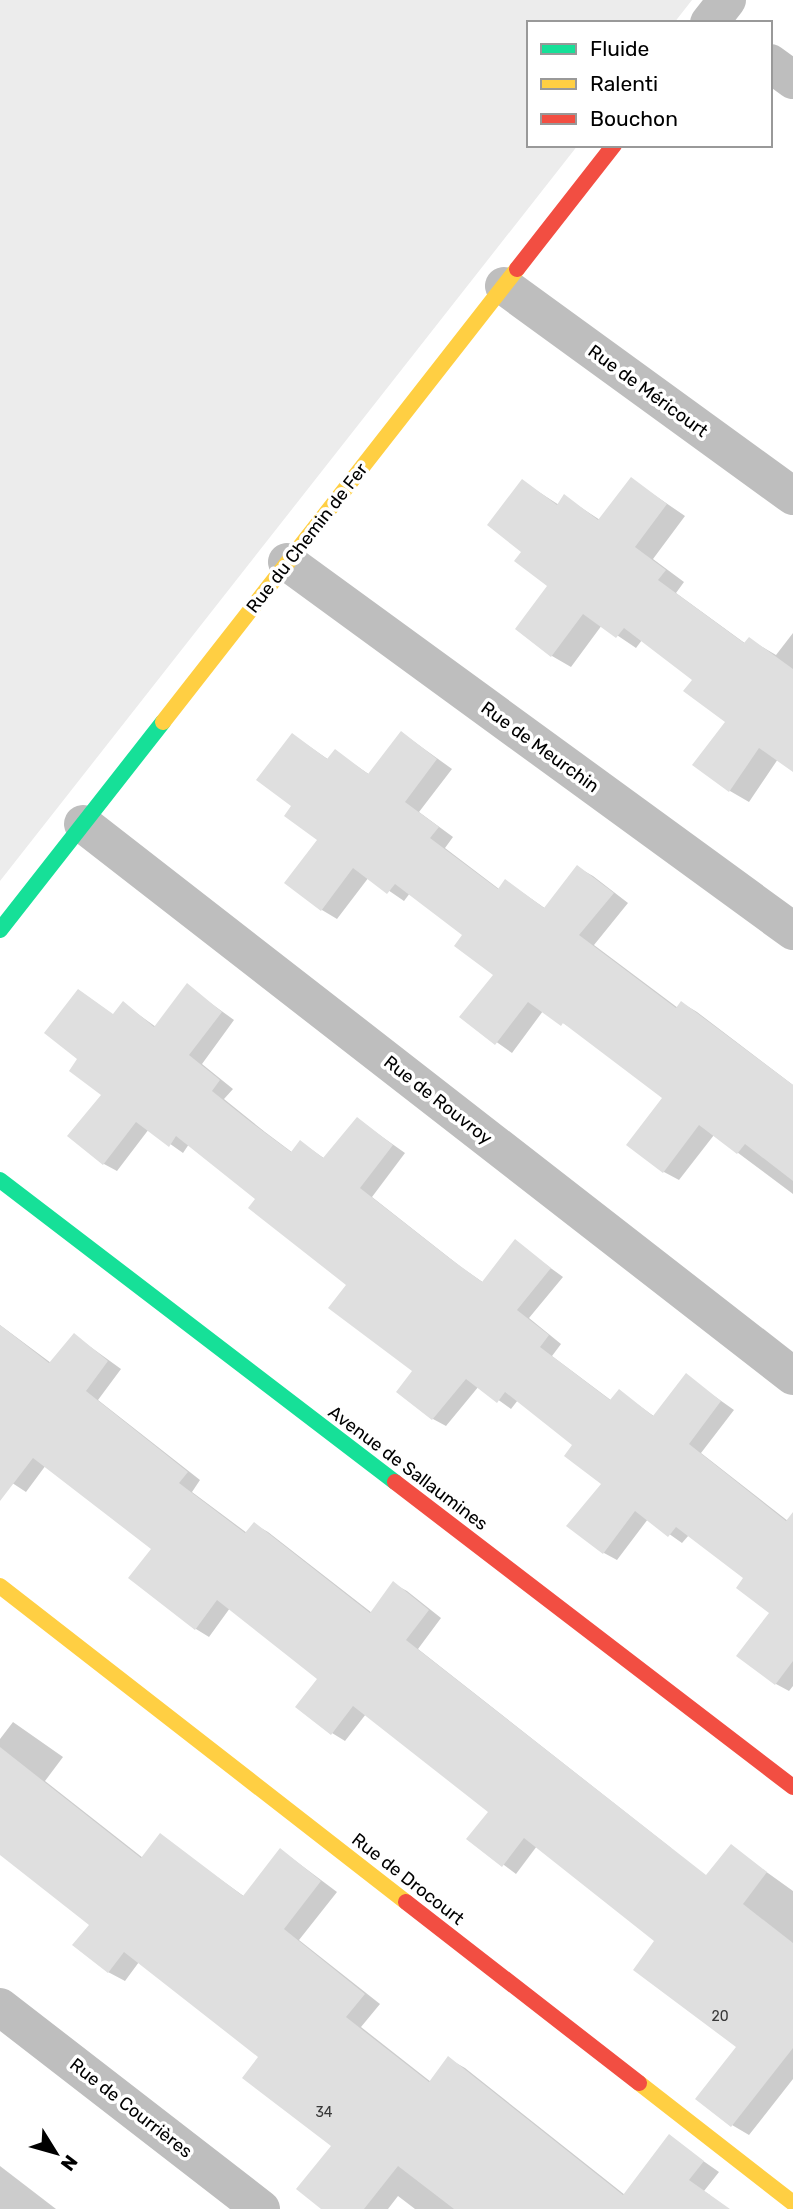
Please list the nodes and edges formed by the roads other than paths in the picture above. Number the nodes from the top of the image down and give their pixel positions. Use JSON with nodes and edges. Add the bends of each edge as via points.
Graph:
{"nodes":[{"id":1,"x":772,"y":64,"type":"edge"},
{"id":2,"x":793,"y":80,"type":"edge"},
{"id":3,"x":612,"y":147,"type":"edge"},
{"id":4,"x":504,"y":286,"type":"junction"},
{"id":5,"x":793,"y":496,"type":"edge"},
{"id":6,"x":288,"y":562,"type":"junction"},
{"id":7,"x":83,"y":824,"type":"junction"},
{"id":8,"x":0,"y":930,"type":"edge"},
{"id":9,"x":793,"y":931,"type":"edge"},
{"id":10,"x":0,"y":1180,"type":"edge"},
{"id":11,"x":793,"y":1376,"type":"edge"},
{"id":12,"x":0,"y":1586,"type":"edge"},
{"id":13,"x":793,"y":1787,"type":"edge"},
{"id":14,"x":0,"y":2007,"type":"edge"},
{"id":15,"x":793,"y":2203,"type":"edge"},
{"id":16,"x":261,"y":2209,"type":"edge"}],
"edges":[{"from":1,"to":2,"type":"street"},
{"from":3,"to":4,"type":"street","name":"Rue du Chemin de Fer"},
{"from":4,"to":5,"type":"street","name":"Rue de Méricourt"},
{"from":4,"to":6,"type":"street","name":"Rue du Chemin de Fer"},
{"from":6,"to":7,"type":"street","name":"Rue du Chemin de Fer"},
{"from":6,"to":9,"type":"street","name":"Rue de Meurchin"},
{"from":7,"to":8,"type":"street","name":"Rue du Chemin de Fer"},
{"from":7,"to":11,"type":"street","name":"Rue de Rouvroy"},
{"from":10,"to":13,"type":"street","name":"Avenue de Sallaumines"},
{"from":12,"to":15,"type":"street","name":"Rue de Drocourt"},
{"from":14,"to":16,"type":"street","name":"Rue de Courrières"}]}
